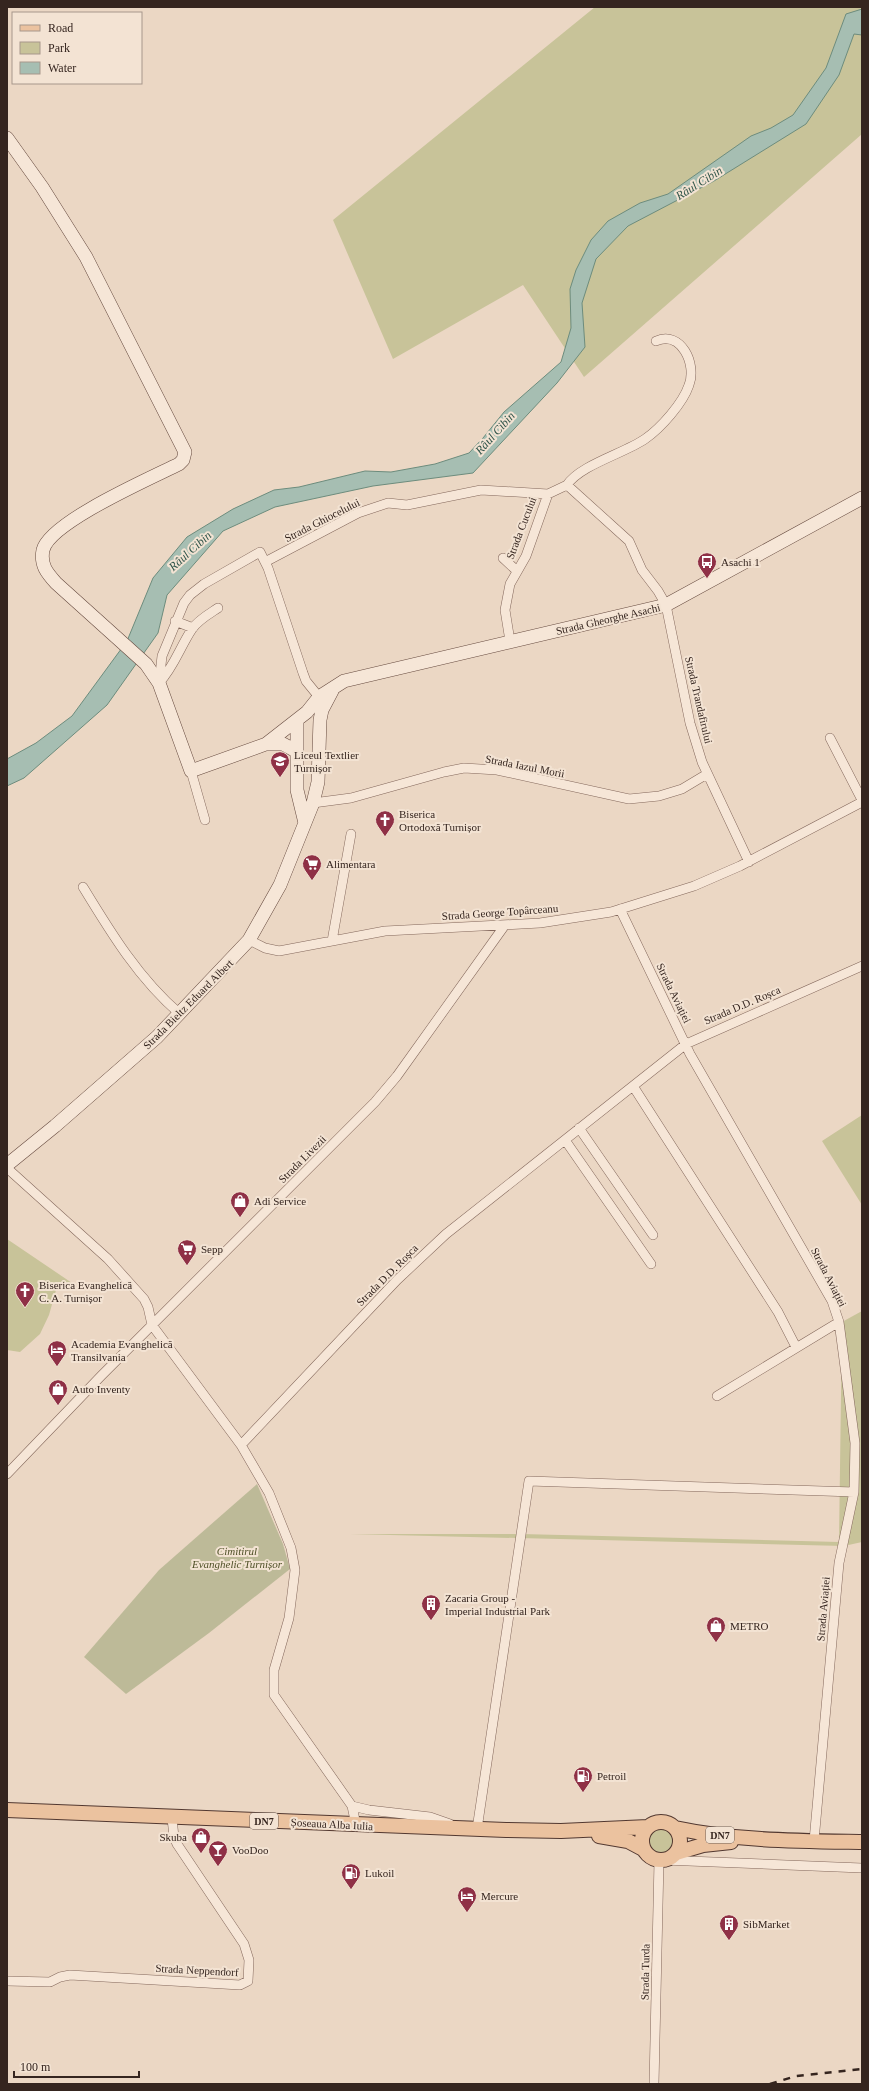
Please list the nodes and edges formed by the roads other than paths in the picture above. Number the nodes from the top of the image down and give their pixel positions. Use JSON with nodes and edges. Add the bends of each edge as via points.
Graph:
{"nodes":[{"id":1,"x":7,"y":138,"type":"edge"},
{"id":2,"x":656,"y":341,"type":"dead end"},
{"id":3,"x":567,"y":485,"type":"junction"},
{"id":4,"x":548,"y":494,"type":"junction"},
{"id":5,"x":862,"y":498,"type":"edge"},
{"id":6,"x":503,"y":558,"type":"dead end"},
{"id":7,"x":266,"y":562,"type":"junction"},
{"id":8,"x":517,"y":571,"type":"junction"},
{"id":9,"x":666,"y":605,"type":"junction"},
{"id":10,"x":218,"y":608,"type":"dead end"},
{"id":11,"x":175,"y":621,"type":"junction"},
{"id":12,"x":193,"y":628,"type":"junction"},
{"id":13,"x":510,"y":641,"type":"junction"},
{"id":14,"x":159,"y":682,"type":"junction"},
{"id":15,"x":334,"y":686,"type":"junction"},
{"id":16,"x":319,"y":697,"type":"junction"},
{"id":17,"x":297,"y":720,"type":"junction"},
{"id":18,"x":830,"y":738,"type":"dead end"},
{"id":19,"x":266,"y":744,"type":"junction"},
{"id":20,"x":296,"y":751,"type":"junction"},
{"id":21,"x":191,"y":771,"type":"junction"},
{"id":22,"x":707,"y":774,"type":"junction"},
{"id":23,"x":862,"y":801,"type":"edge"},
{"id":24,"x":312,"y":803,"type":"junction"},
{"id":25,"x":205,"y":820,"type":"dead end"},
{"id":26,"x":305,"y":823,"type":"junction"},
{"id":27,"x":351,"y":834,"type":"dead end"},
{"id":28,"x":749,"y":862,"type":"junction"},
{"id":29,"x":83,"y":888,"type":"dead end"},
{"id":30,"x":620,"y":909,"type":"junction"},
{"id":31,"x":504,"y":925,"type":"junction"},
{"id":32,"x":249,"y":940,"type":"junction"},
{"id":33,"x":332,"y":941,"type":"junction"},
{"id":34,"x":862,"y":966,"type":"edge"},
{"id":35,"x":180,"y":1014,"type":"junction"},
{"id":36,"x":686,"y":1044,"type":"junction"},
{"id":37,"x":633,"y":1086,"type":"junction"},
{"id":38,"x":580,"y":1128,"type":"junction"},
{"id":39,"x":565,"y":1140,"type":"junction"},
{"id":40,"x":7,"y":1165,"type":"edge"},
{"id":41,"x":7,"y":1168,"type":"edge"},
{"id":42,"x":653,"y":1235,"type":"dead end"},
{"id":43,"x":651,"y":1264,"type":"dead end"},
{"id":44,"x":838,"y":1322,"type":"junction"},
{"id":45,"x":152,"y":1325,"type":"junction"},
{"id":46,"x":796,"y":1347,"type":"junction"},
{"id":47,"x":717,"y":1396,"type":"dead end"},
{"id":48,"x":241,"y":1445,"type":"junction"},
{"id":49,"x":7,"y":1474,"type":"edge"},
{"id":50,"x":854,"y":1492,"type":"junction"},
{"id":51,"x":352,"y":1806,"type":"junction"},
{"id":52,"x":7,"y":1810,"type":"edge"},
{"id":53,"x":172,"y":1818,"type":"junction"},
{"id":54,"x":356,"y":1825,"type":"junction"},
{"id":55,"x":648,"y":1827,"type":"junction"},
{"id":56,"x":675,"y":1828,"type":"junction"},
{"id":57,"x":473,"y":1829,"type":"junction"},
{"id":58,"x":561,"y":1832,"type":"junction"},
{"id":59,"x":765,"y":1839,"type":"junction"},
{"id":60,"x":814,"y":1841,"type":"junction"},
{"id":61,"x":862,"y":1842,"type":"edge"},
{"id":62,"x":643,"y":1849,"type":"junction"},
{"id":63,"x":679,"y":1856,"type":"junction"},
{"id":64,"x":661,"y":1861,"type":"junction"},
{"id":65,"x":862,"y":1868,"type":"edge"},
{"id":66,"x":7,"y":1981,"type":"edge"},
{"id":67,"x":654,"y":2084,"type":"edge"}],
"edges":[{"from":1,"to":14,"type":"street","via":[[42,186],[86,256],[185,452],[179,464],[72,520],[51,538],[43,550],[42,564],[46,572],[146,664]]},
{"from":2,"to":3,"type":"street","name":"Strada Ghiocelului","via":[[669,338],[682,346],[691,372],[687,391],[668,417],[646,439],[578,473]]},
{"from":3,"to":4,"type":"street","name":"Strada Ghiocelului"},
{"from":3,"to":9,"type":"street","via":[[629,541],[642,570]]},
{"from":4,"to":7,"type":"street","name":"Strada Ghiocelului","via":[[481,490],[407,505],[388,503],[358,513]]},
{"from":4,"to":8,"type":"street","name":"Strada Cucului","via":[[526,556]]},
{"from":5,"to":9,"type":"street","name":"Strada Gheorghe Asachi"},
{"from":6,"to":8,"type":"street","name":"Strada Cucului"},
{"from":7,"to":11,"type":"street","via":[[260,552],[204,584],[190,595]]},
{"from":7,"to":16,"type":"street","via":[[306,681]]},
{"from":8,"to":13,"type":"street","name":"Strada Cucului","via":[[510,584],[505,610]]},
{"from":9,"to":13,"type":"street","name":"Strada Gheorghe Asachi"},
{"from":9,"to":22,"type":"street","name":"Strada Trandafirului","via":[[690,723]]},
{"from":10,"to":12,"type":"street"},
{"from":11,"to":12,"type":"street"},
{"from":11,"to":14,"type":"street","via":[[160,664]]},
{"from":12,"to":14,"type":"street","via":[[173,666]]},
{"from":13,"to":15,"type":"street","name":"Strada Gheorghe Asachi","via":[[356,678]]},
{"from":14,"to":21,"type":"street"},
{"from":15,"to":16,"type":"street","name":"Strada Gheorghe Asachi"},
{"from":15,"to":24,"type":"street","name":"Strada Bieltz Eduard Albert","via":[[320,720],[318,782]]},
{"from":16,"to":17,"type":"street","name":"Strada Gheorghe Asachi"},
{"from":17,"to":19,"type":"street","name":"Strada Gheorghe Asachi"},
{"from":17,"to":20,"type":"street"},
{"from":18,"to":23,"type":"street"},
{"from":19,"to":20,"type":"street","via":[[283,744]]},
{"from":19,"to":21,"type":"street"},
{"from":20,"to":26,"type":"street","via":[[297,790]]},
{"from":21,"to":25,"type":"street"},
{"from":22,"to":24,"type":"street","name":"Strada Iazul Morii","via":[[682,789],[659,796],[629,799],[497,770],[464,768],[351,798]]},
{"from":22,"to":28,"type":"street","name":"Strada Trandafirului"},
{"from":23,"to":28,"type":"street","name":"Strada George Topârceanu"},
{"from":24,"to":26,"type":"street","name":"Strada Bieltz Eduard Albert"},
{"from":26,"to":32,"type":"street","name":"Strada Bieltz Eduard Albert","via":[[280,885]]},
{"from":27,"to":33,"type":"street"},
{"from":28,"to":30,"type":"street","name":"Strada George Topârceanu","via":[[694,886]]},
{"from":29,"to":35,"type":"street","via":[[137,968],[157,993]]},
{"from":30,"to":31,"type":"street","name":"Strada George Topârceanu","via":[[540,923]]},
{"from":30,"to":36,"type":"street","name":"Strada Aviației"},
{"from":31,"to":33,"type":"street","name":"Strada George Topârceanu","via":[[385,931]]},
{"from":31,"to":45,"type":"street","name":"Strada Livezii","via":[[397,1076],[375,1102]]},
{"from":32,"to":33,"type":"street","name":"Strada George Topârceanu","via":[[265,948],[279,951]]},
{"from":32,"to":35,"type":"street","name":"Strada Bieltz Eduard Albert"},
{"from":34,"to":36,"type":"street","name":"Strada D.D. Roșca"},
{"from":35,"to":40,"type":"street","name":"Strada Bieltz Eduard Albert"},
{"from":36,"to":37,"type":"street","name":"Strada D.D. Roșca"},
{"from":36,"to":44,"type":"street","name":"Strada Aviației","via":[[832,1302]]},
{"from":37,"to":38,"type":"street","name":"Strada D.D. Roșca"},
{"from":37,"to":46,"type":"street","via":[[778,1312]]},
{"from":38,"to":39,"type":"street","name":"Strada D.D. Roșca"},
{"from":38,"to":42,"type":"street"},
{"from":39,"to":43,"type":"street"},
{"from":39,"to":48,"type":"street","name":"Strada D.D. Roșca","via":[[446,1234],[397,1280]]},
{"from":41,"to":45,"type":"street","via":[[108,1259],[144,1299]]},
{"from":44,"to":46,"type":"street"},
{"from":44,"to":50,"type":"street","name":"Strada Aviației","via":[[855,1443]]},
{"from":45,"to":48,"type":"street"},
{"from":45,"to":49,"type":"street","name":"Strada Livezii"},
{"from":46,"to":47,"type":"street"},
{"from":48,"to":51,"type":"street","via":[[269,1493],[291,1548],[295,1570],[289,1618],[274,1670],[274,1695]]},
{"from":50,"to":57,"type":"street","via":[[529,1481]]},
{"from":50,"to":60,"type":"street","name":"Strada Aviației","via":[[839,1563]]},
{"from":51,"to":54,"type":"street"},
{"from":51,"to":57,"type":"street","via":[[430,1817]]},
{"from":52,"to":53,"type":"main road","name":"Șoseaua Alba Iulia","number":"DN7"},
{"from":53,"to":54,"type":"main road","name":"Șoseaua Alba Iulia","number":"DN7"},
{"from":53,"to":66,"type":"street","name":"Strada Neppendorf","via":[[177,1844],[244,1944],[249,1960],[248,1982],[240,1985],[70,1975],[50,1982]]},
{"from":54,"to":57,"type":"main road","name":"Șoseaua Alba Iulia","number":"DN7"},
{"from":55,"to":56,"type":"main road","number":"DN7","via":[[660,1822]]},
{"from":55,"to":58,"type":"main road","name":"Șoseaua Alba Iulia","number":"DN7"},
{"from":55,"to":62,"type":"main road","via":[[642,1837]]},
{"from":56,"to":59,"type":"main road","number":"DN7"},
{"from":56,"to":63,"type":"main road","via":[[680,1840]]},
{"from":57,"to":58,"type":"main road","name":"Șoseaua Alba Iulia","number":"DN7"},
{"from":58,"to":62,"type":"main road","name":"Șoseaua Alba Iulia","number":"DN7","via":[[618,1839],[634,1843]]},
{"from":59,"to":60,"type":"main road","number":"DN7"},
{"from":59,"to":63,"type":"main road","number":"DN7","via":[[703,1845]]},
{"from":60,"to":61,"type":"main road","number":"DN7"},
{"from":62,"to":64,"type":"main road","number":"DN7","via":[[649,1857]]},
{"from":63,"to":64,"type":"main road","number":"DN7"},
{"from":63,"to":65,"type":"street"},
{"from":64,"to":67,"type":"street","name":"Strada Turda"}]}
